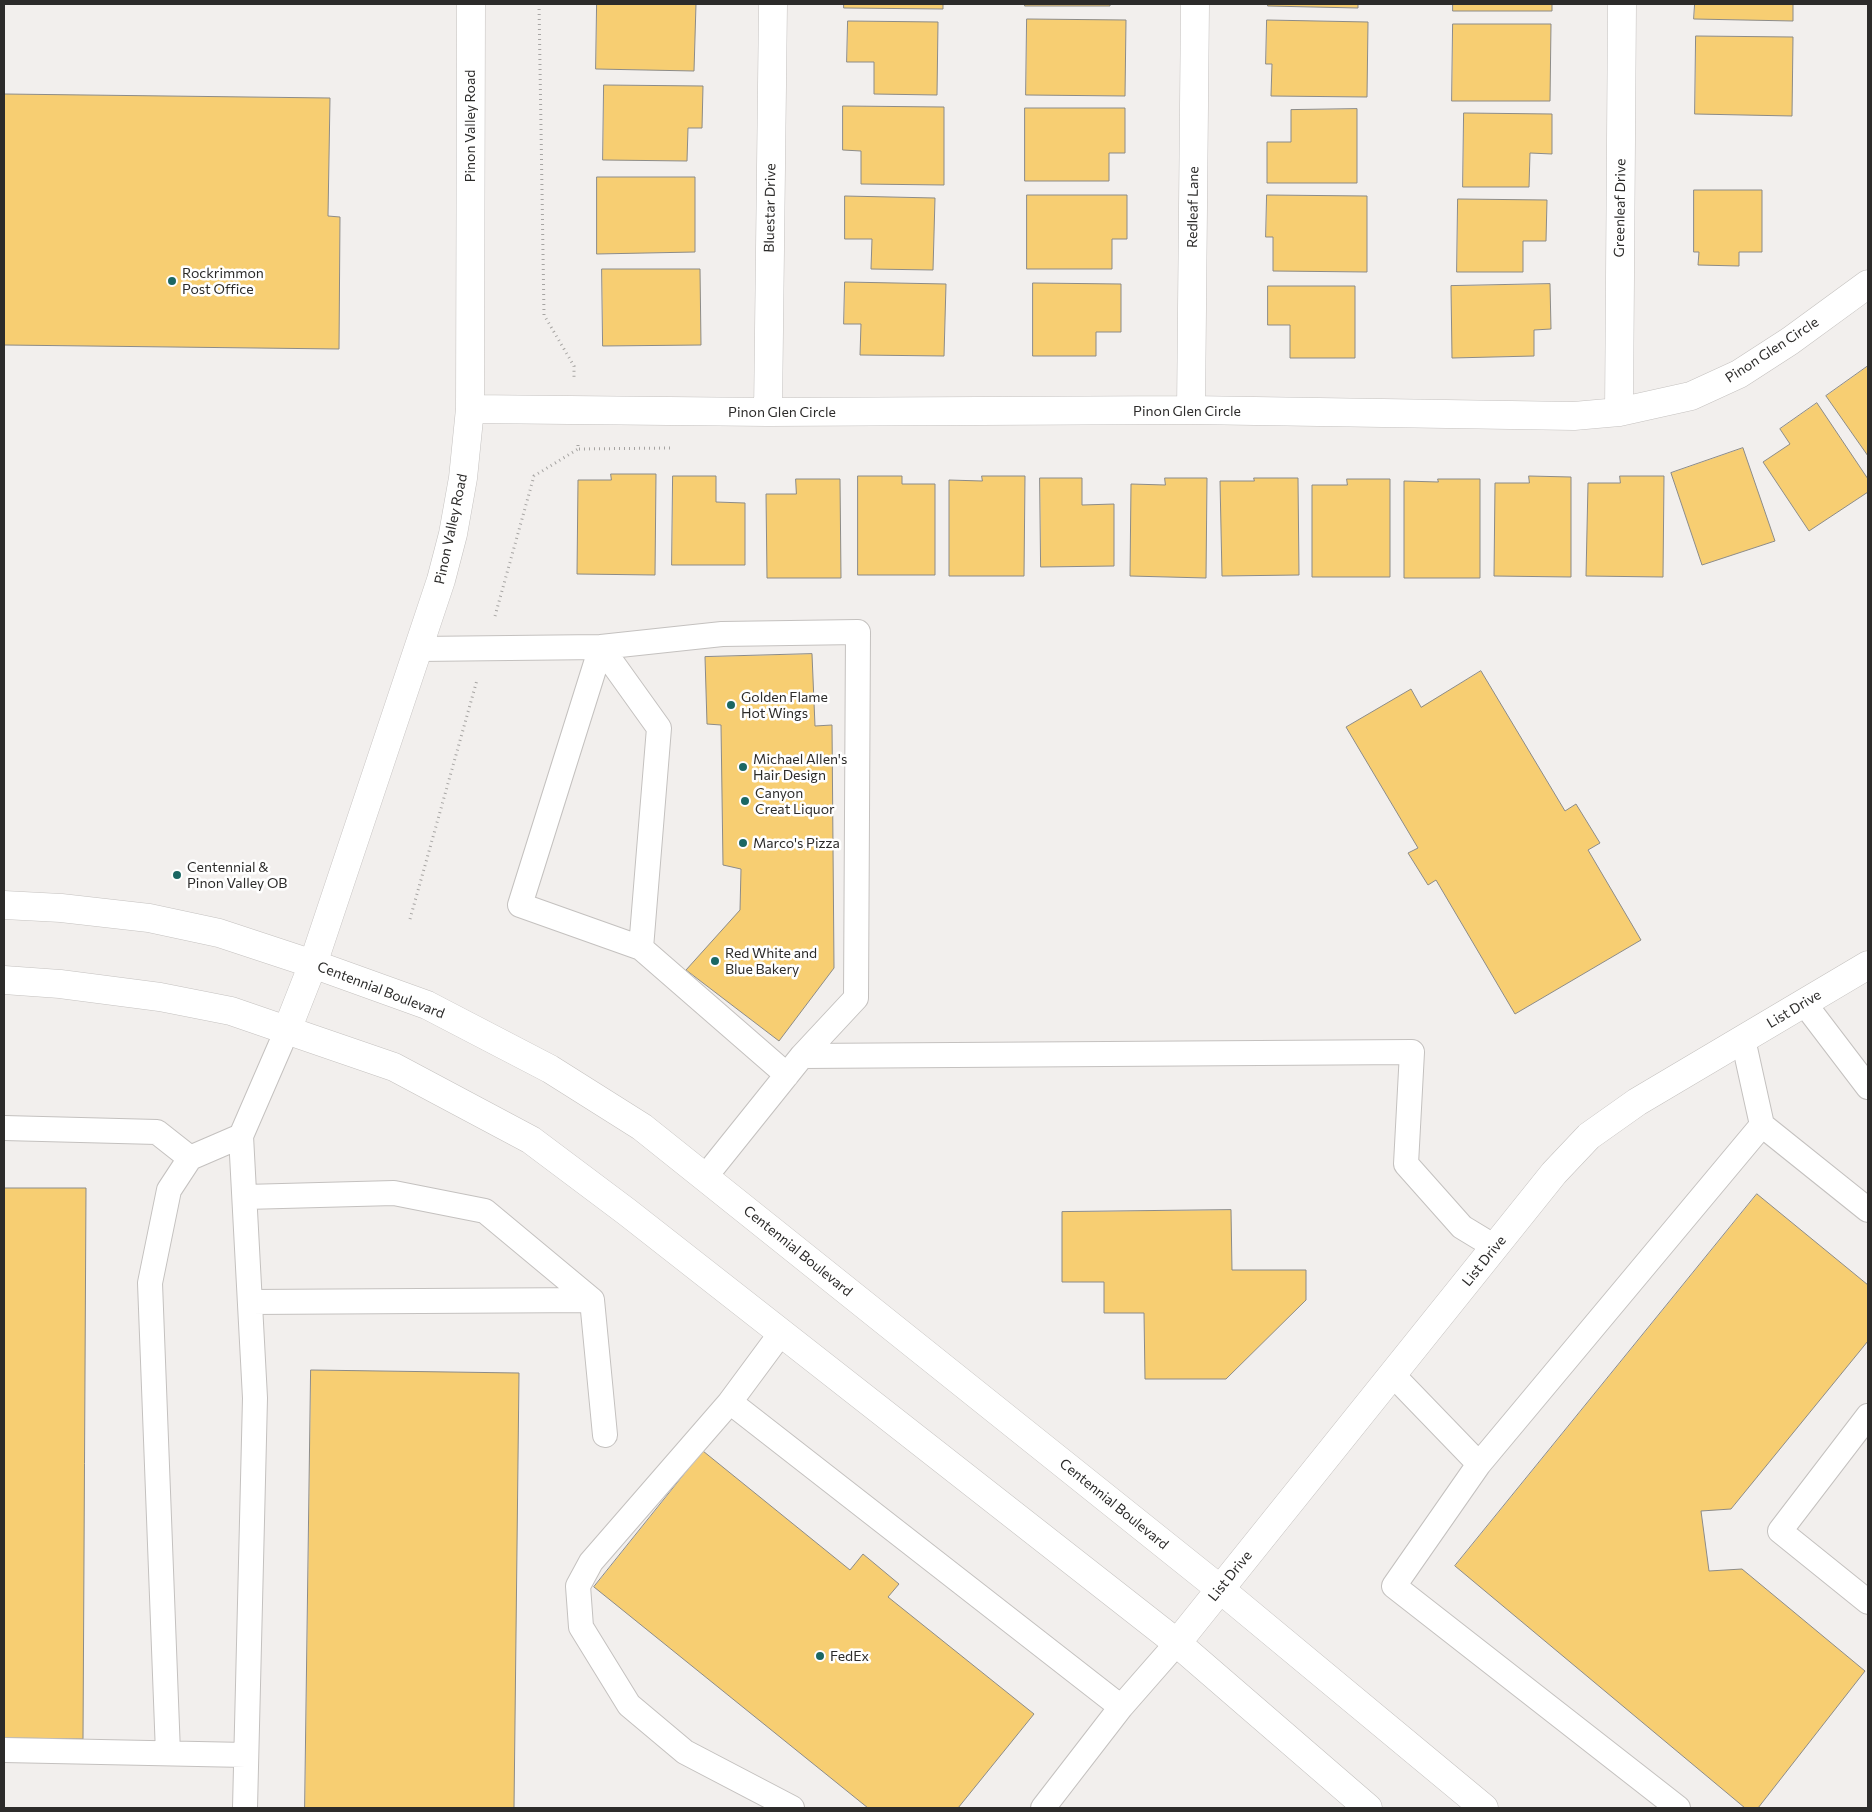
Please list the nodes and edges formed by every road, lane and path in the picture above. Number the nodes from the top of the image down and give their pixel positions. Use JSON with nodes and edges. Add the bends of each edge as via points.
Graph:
{"nodes":[{"id":1,"x":472,"y":4,"type":"edge"},
{"id":2,"x":773,"y":4,"type":"edge"},
{"id":3,"x":1195,"y":4,"type":"edge"},
{"id":4,"x":1622,"y":4,"type":"edge"},
{"id":5,"x":1868,"y":284,"type":"edge"},
{"id":6,"x":470,"y":409,"type":"junction"},
{"id":7,"x":1191,"y":410,"type":"junction"},
{"id":8,"x":768,"y":412,"type":"junction"},
{"id":9,"x":1619,"y":412,"type":"junction"},
{"id":10,"x":601,"y":648,"type":"junction"},
{"id":11,"x":418,"y":649,"type":"junction"},
{"id":12,"x":4,"y":905,"type":"edge"},
{"id":13,"x":641,"y":948,"type":"junction"},
{"id":14,"x":313,"y":964,"type":"junction"},
{"id":15,"x":1868,"y":964,"type":"edge"},
{"id":16,"x":4,"y":980,"type":"edge"},
{"id":17,"x":1804,"y":1003,"type":"junction"},
{"id":18,"x":287,"y":1030,"type":"junction"},
{"id":19,"x":1743,"y":1039,"type":"junction"},
{"id":20,"x":802,"y":1056,"type":"junction"},
{"id":21,"x":787,"y":1075,"type":"junction"},
{"id":22,"x":1868,"y":1087,"type":"edge"},
{"id":23,"x":1762,"y":1125,"type":"junction"},
{"id":24,"x":4,"y":1128,"type":"edge"},
{"id":25,"x":241,"y":1136,"type":"junction"},
{"id":26,"x":190,"y":1158,"type":"junction"},
{"id":27,"x":706,"y":1177,"type":"junction"},
{"id":28,"x":245,"y":1197,"type":"junction"},
{"id":29,"x":1868,"y":1210,"type":"edge"},
{"id":30,"x":1495,"y":1247,"type":"junction"},
{"id":31,"x":592,"y":1300,"type":"junction"},
{"id":32,"x":250,"y":1302,"type":"junction"},
{"id":33,"x":781,"y":1333,"type":"junction"},
{"id":34,"x":1392,"y":1374,"type":"junction"},
{"id":35,"x":730,"y":1402,"type":"junction"},
{"id":36,"x":1868,"y":1416,"type":"edge"},
{"id":37,"x":605,"y":1435,"type":"dead end"},
{"id":38,"x":1479,"y":1464,"type":"junction"},
{"id":39,"x":1220,"y":1589,"type":"junction"},
{"id":40,"x":1868,"y":1602,"type":"edge"},
{"id":41,"x":1176,"y":1644,"type":"junction"},
{"id":42,"x":1121,"y":1707,"type":"junction"},
{"id":43,"x":4,"y":1750,"type":"edge"},
{"id":44,"x":168,"y":1754,"type":"junction"},
{"id":45,"x":246,"y":1755,"type":"junction"},
{"id":46,"x":245,"y":1808,"type":"edge"},
{"id":47,"x":792,"y":1808,"type":"edge"},
{"id":48,"x":1043,"y":1808,"type":"edge"},
{"id":49,"x":1368,"y":1808,"type":"edge"},
{"id":50,"x":1484,"y":1808,"type":"edge"},
{"id":51,"x":1678,"y":1808,"type":"edge"}],
"edges":[{"from":1,"to":6,"type":"street","name":"Pinon Valley Road"},
{"from":2,"to":8,"type":"street","name":"Bluestar Drive"},
{"from":3,"to":7,"type":"street","name":"Redleaf Lane"},
{"from":4,"to":9,"type":"street","name":"Greenleaf Drive"},
{"from":5,"to":9,"type":"street","name":"Pinon Glen Circle","via":[[1739,374],[1691,396]]},
{"from":6,"to":8,"type":"street","name":"Pinon Glen Circle"},
{"from":6,"to":11,"type":"street","name":"Pinon Valley Road","via":[[453,534]]},
{"from":7,"to":8,"type":"street","name":"Pinon Glen Circle"},
{"from":7,"to":9,"type":"street","name":"Pinon Glen Circle","via":[[1574,416]]},
{"from":10,"to":11,"type":"lane"},
{"from":10,"to":13,"type":"lane","via":[[659,728]]},
{"from":10,"to":13,"type":"lane","via":[[520,905]]},
{"from":10,"to":20,"type":"lane","via":[[722,634],[858,632],[856,998]]},
{"from":11,"to":14,"type":"street","name":"Pinon Valley Road"},
{"from":12,"to":14,"type":"street","name":"Centennial Boulevard","via":[[149,918],[219,933]]},
{"from":13,"to":21,"type":"lane"},
{"from":14,"to":18,"type":"street","name":"Pinon Valley Road"},
{"from":14,"to":27,"type":"street","name":"Centennial Boulevard","via":[[427,1005],[550,1069],[642,1127]]},
{"from":15,"to":17,"type":"street","name":"List Drive"},
{"from":16,"to":18,"type":"street","via":[[160,997],[231,1011]]},
{"from":17,"to":19,"type":"street","name":"List Drive"},
{"from":17,"to":22,"type":"lane"},
{"from":18,"to":25,"type":"lane"},
{"from":18,"to":33,"type":"street","via":[[394,1067],[531,1140]]},
{"from":19,"to":23,"type":"lane"},
{"from":19,"to":30,"type":"street","name":"List Drive","via":[[1637,1102],[1589,1136]]},
{"from":20,"to":21,"type":"lane"},
{"from":20,"to":30,"type":"lane","via":[[1412,1052],[1406,1164],[1462,1227]]},
{"from":21,"to":27,"type":"lane"},
{"from":23,"to":29,"type":"lane"},
{"from":23,"to":38,"type":"lane"},
{"from":24,"to":26,"type":"lane","via":[[157,1132]]},
{"from":25,"to":26,"type":"lane"},
{"from":25,"to":28,"type":"lane"},
{"from":26,"to":44,"type":"lane","via":[[169,1190],[150,1284]]},
{"from":27,"to":39,"type":"street","name":"Centennial Boulevard"},
{"from":28,"to":31,"type":"lane","via":[[394,1193],[485,1210]]},
{"from":28,"to":32,"type":"lane"},
{"from":30,"to":34,"type":"street","name":"List Drive"},
{"from":31,"to":32,"type":"lane"},
{"from":31,"to":37,"type":"lane"},
{"from":32,"to":45,"type":"lane","via":[[255,1398]]},
{"from":33,"to":35,"type":"lane"},
{"from":33,"to":41,"type":"street"},
{"from":34,"to":38,"type":"lane"},
{"from":34,"to":39,"type":"street","name":"List Drive"},
{"from":35,"to":42,"type":"lane"},
{"from":35,"to":47,"type":"lane","via":[[590,1562],[578,1586],[581,1627],[629,1705],[685,1752]]},
{"from":36,"to":40,"type":"lane","via":[[1780,1531]]},
{"from":38,"to":51,"type":"lane","via":[[1394,1586]]},
{"from":39,"to":41,"type":"street","name":"List Drive"},
{"from":39,"to":50,"type":"street","name":"Centennial Boulevard"},
{"from":41,"to":42,"type":"lane"},
{"from":41,"to":49,"type":"street"},
{"from":42,"to":48,"type":"lane"},
{"from":43,"to":44,"type":"lane"},
{"from":44,"to":45,"type":"lane"},
{"from":45,"to":46,"type":"lane"}]}
